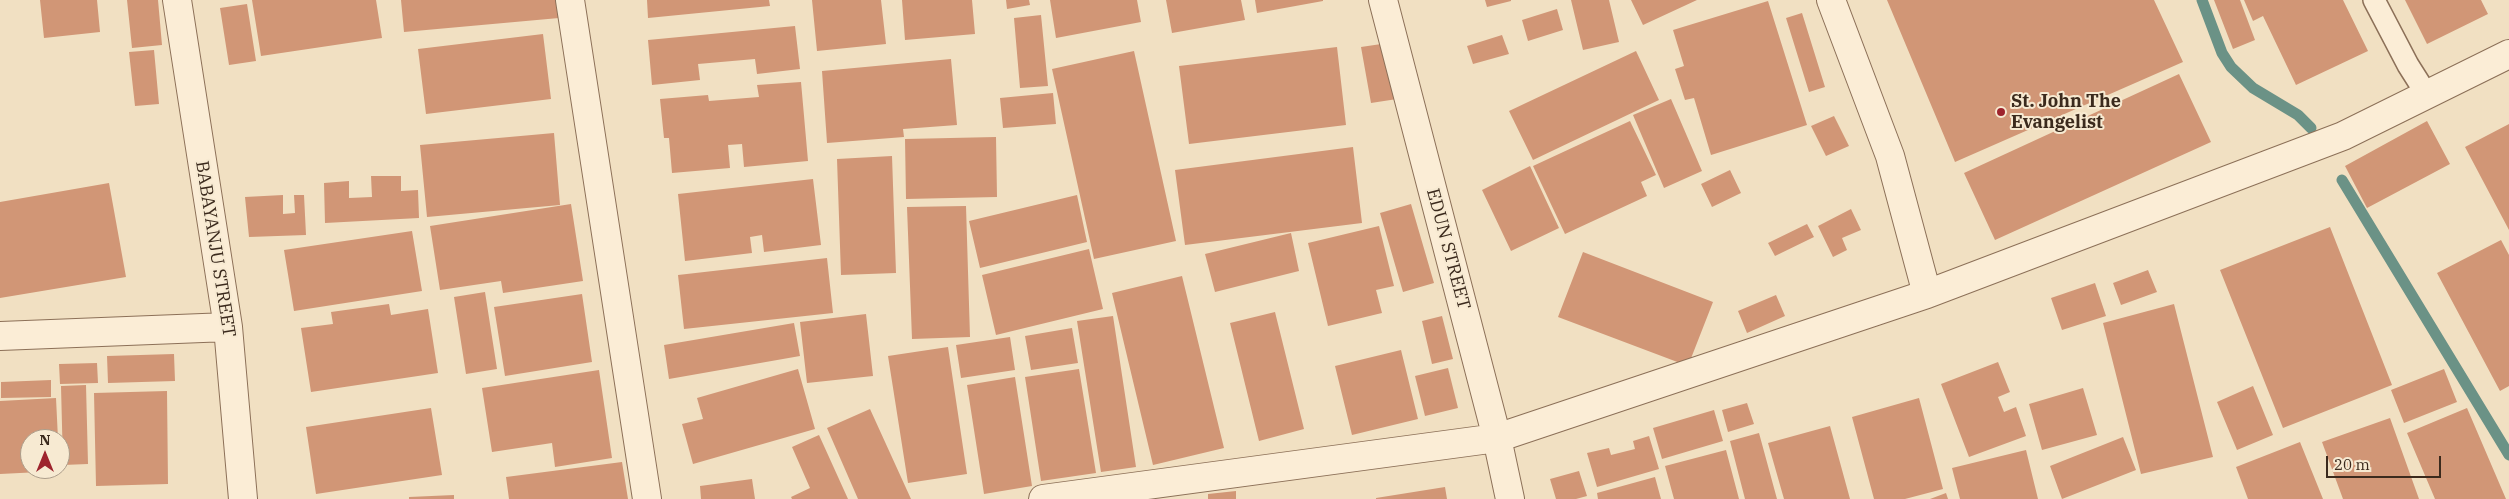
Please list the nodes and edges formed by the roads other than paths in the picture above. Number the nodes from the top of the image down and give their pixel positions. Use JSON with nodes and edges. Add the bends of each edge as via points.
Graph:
{"nodes":[{"id":1,"x":177,"y":0,"type":"edge"},
{"id":2,"x":570,"y":0,"type":"edge"},
{"id":3,"x":1383,"y":0,"type":"edge"},
{"id":4,"x":1831,"y":0,"type":"edge"},
{"id":5,"x":2374,"y":0,"type":"edge"},
{"id":6,"x":2509,"y":54,"type":"edge"},
{"id":7,"x":2427,"y":95,"type":"junction"},
{"id":8,"x":1927,"y":294,"type":"junction"},
{"id":9,"x":228,"y":327,"type":"junction"},
{"id":10,"x":0,"y":336,"type":"edge"},
{"id":11,"x":1497,"y":438,"type":"junction"},
{"id":12,"x":1167,"y":490,"type":"edge"},
{"id":13,"x":243,"y":499,"type":"edge"},
{"id":14,"x":647,"y":499,"type":"edge"},
{"id":15,"x":1042,"y":499,"type":"edge"},
{"id":16,"x":1510,"y":499,"type":"edge"}],
"edges":[{"from":1,"to":9,"type":"street","name":"BABAYANJU STREET"},
{"from":2,"to":14,"type":"street"},
{"from":3,"to":11,"type":"street","name":"EDUN STREET"},
{"from":4,"to":8,"type":"street","via":[[1890,156]]},
{"from":5,"to":7,"type":"lane"},
{"from":6,"to":7,"type":"street"},
{"from":7,"to":8,"type":"street","via":[[2343,136]]},
{"from":8,"to":11,"type":"street"},
{"from":9,"to":10,"type":"street"},
{"from":9,"to":13,"type":"street","name":"BABAYANJU STREET"},
{"from":11,"to":12,"type":"street"},
{"from":11,"to":16,"type":"street","name":"EDUN STREET"},
{"from":12,"to":15,"type":"street"}]}
